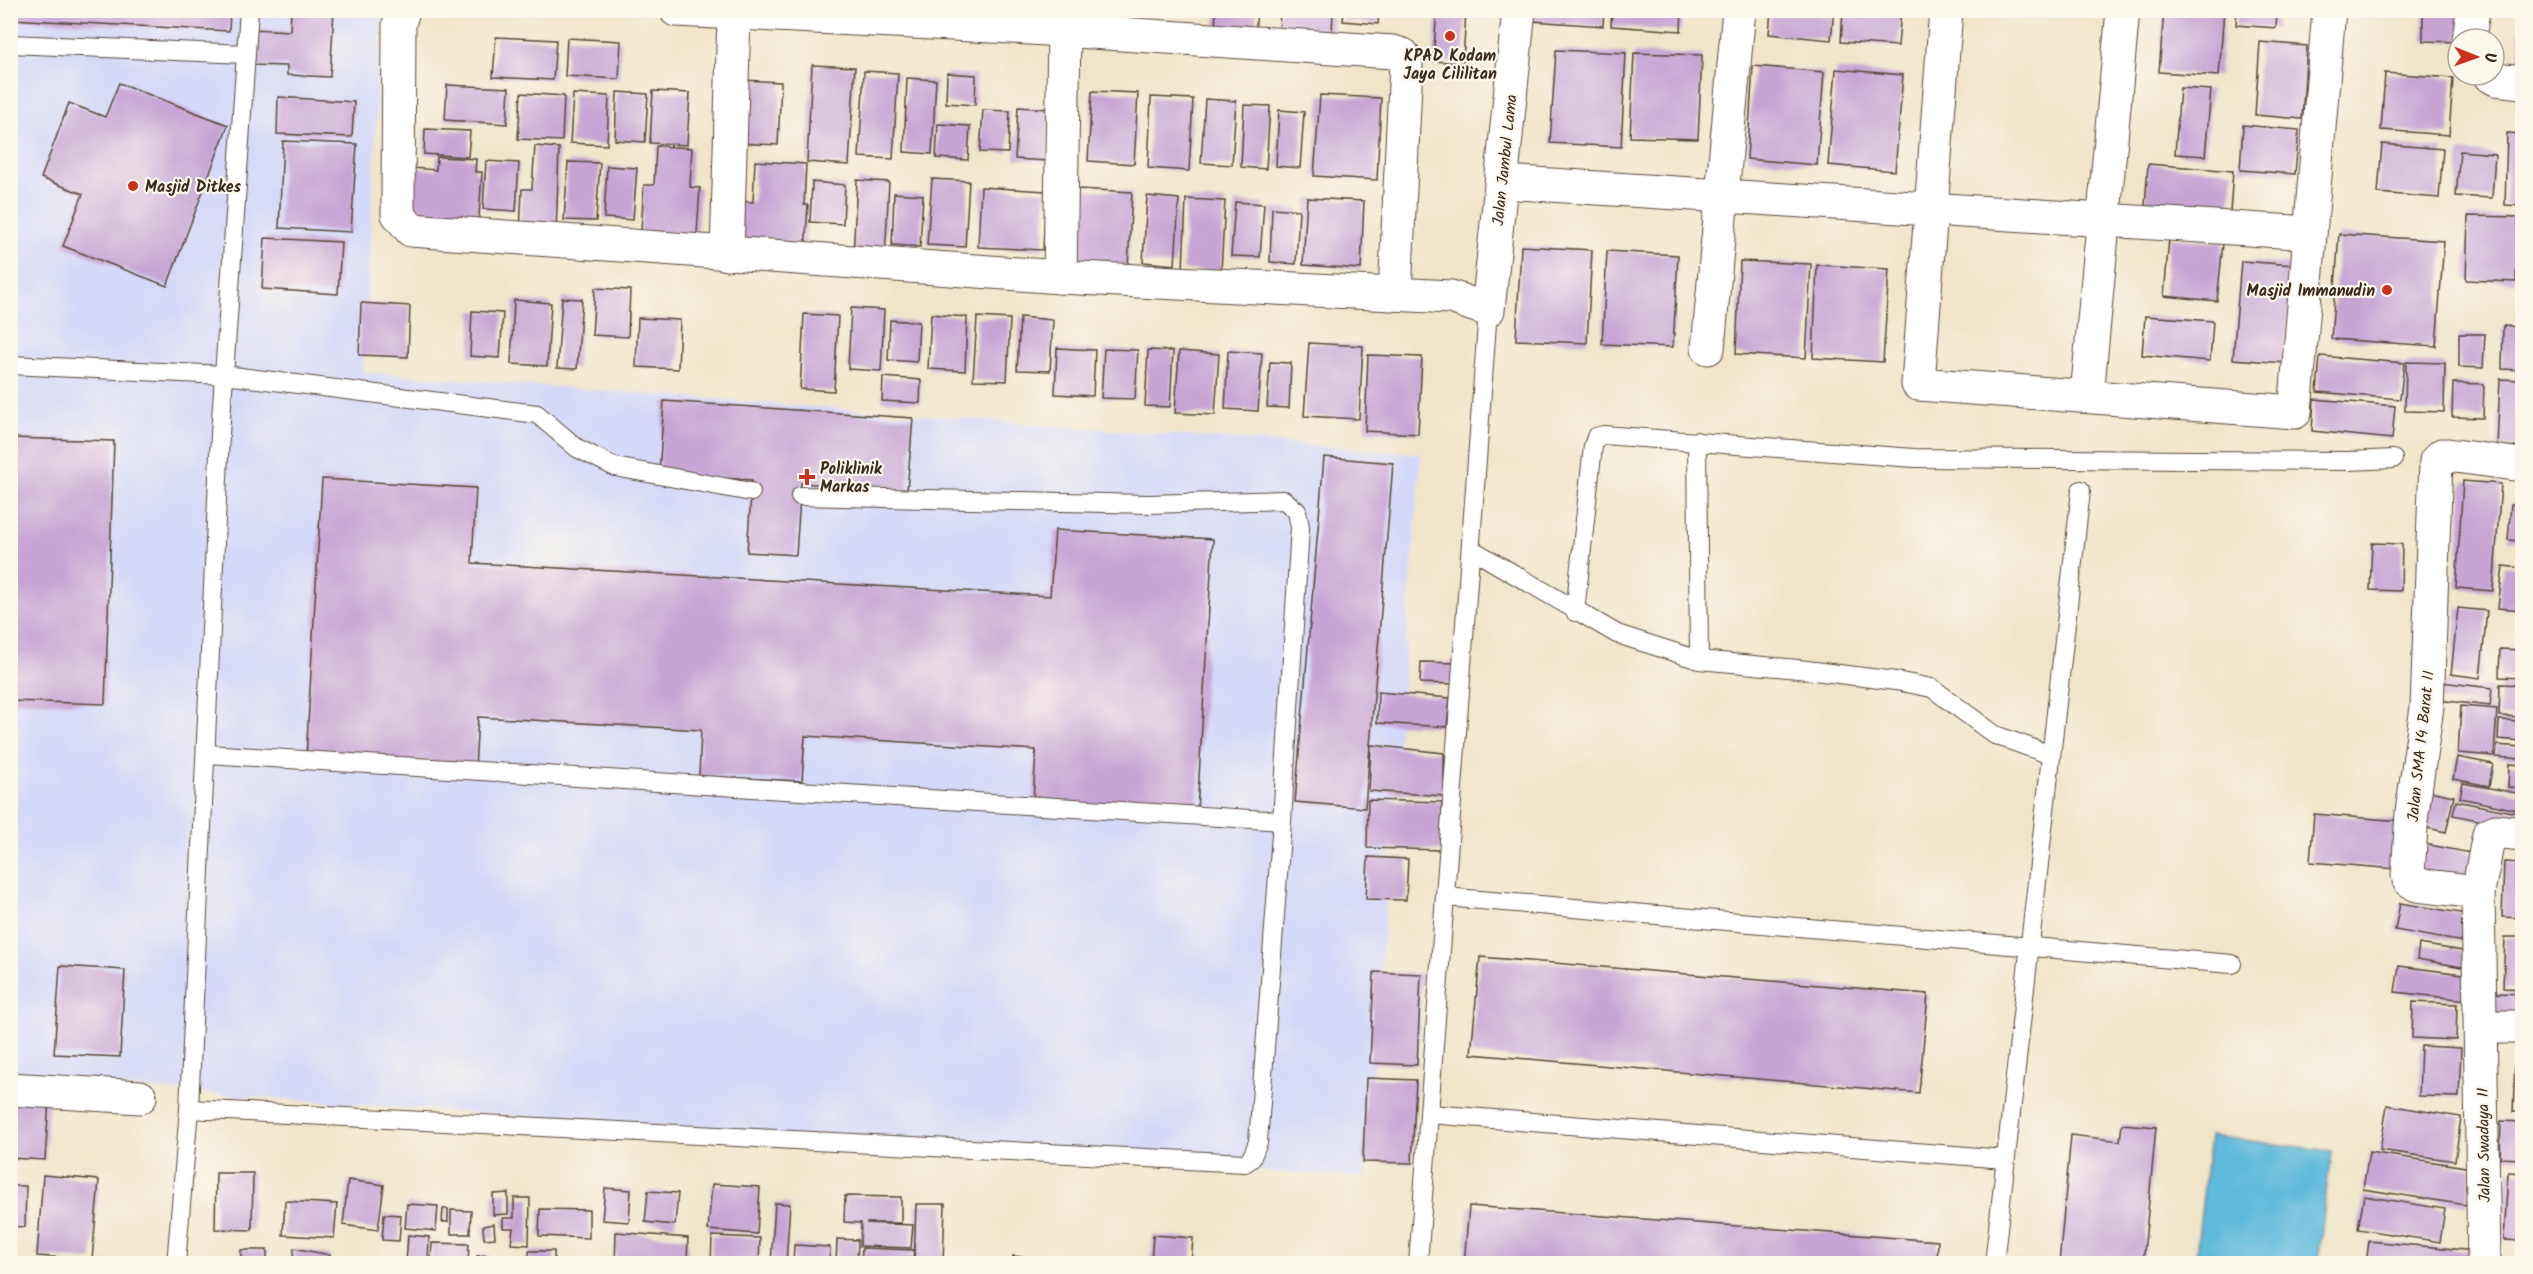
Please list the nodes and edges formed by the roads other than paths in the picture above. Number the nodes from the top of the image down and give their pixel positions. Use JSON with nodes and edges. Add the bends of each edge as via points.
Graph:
{"nodes":[{"id":1,"x":249,"y":10,"type":"edge"},
{"id":2,"x":403,"y":10,"type":"edge"},
{"id":3,"x":675,"y":10,"type":"edge"},
{"id":4,"x":1519,"y":10,"type":"edge"},
{"id":5,"x":1739,"y":10,"type":"edge"},
{"id":6,"x":1946,"y":10,"type":"edge"},
{"id":7,"x":2123,"y":10,"type":"edge"},
{"id":8,"x":2329,"y":10,"type":"edge"},
{"id":9,"x":2473,"y":10,"type":"edge"},
{"id":10,"x":734,"y":14,"type":"junction"},
{"id":11,"x":1030,"y":19,"type":"edge"},
{"id":12,"x":2471,"y":27,"type":"edge"},
{"id":13,"x":1064,"y":32,"type":"junction"},
{"id":14,"x":10,"y":44,"type":"edge"},
{"id":15,"x":246,"y":54,"type":"junction"},
{"id":16,"x":2506,"y":80,"type":"edge"},
{"id":17,"x":2523,"y":81,"type":"edge"},
{"id":18,"x":1503,"y":182,"type":"junction"},
{"id":19,"x":1722,"y":196,"type":"junction"},
{"id":20,"x":1931,"y":209,"type":"junction"},
{"id":21,"x":2104,"y":220,"type":"junction"},
{"id":22,"x":2310,"y":233,"type":"junction"},
{"id":23,"x":727,"y":254,"type":"junction"},
{"id":24,"x":1060,"y":277,"type":"junction"},
{"id":25,"x":1395,"y":294,"type":"junction"},
{"id":26,"x":1488,"y":310,"type":"junction"},
{"id":27,"x":1708,"y":348,"type":"dead end"},
{"id":28,"x":10,"y":365,"type":"edge"},
{"id":29,"x":225,"y":375,"type":"junction"},
{"id":30,"x":2087,"y":396,"type":"junction"},
{"id":31,"x":1697,"y":441,"type":"junction"},
{"id":32,"x":2393,"y":459,"type":"dead end"},
{"id":33,"x":2523,"y":465,"type":"edge"},
{"id":34,"x":2080,"y":490,"type":"dead end"},
{"id":35,"x":751,"y":492,"type":"dead end"},
{"id":36,"x":800,"y":495,"type":"dead end"},
{"id":37,"x":1471,"y":549,"type":"junction"},
{"id":38,"x":1575,"y":612,"type":"junction"},
{"id":39,"x":1699,"y":660,"type":"junction"},
{"id":40,"x":207,"y":754,"type":"junction"},
{"id":41,"x":2051,"y":755,"type":"junction"},
{"id":42,"x":1282,"y":821,"type":"junction"},
{"id":43,"x":2523,"y":834,"type":"edge"},
{"id":44,"x":2478,"y":892,"type":"junction"},
{"id":45,"x":1445,"y":897,"type":"junction"},
{"id":46,"x":2029,"y":948,"type":"junction"},
{"id":47,"x":2232,"y":964,"type":"dead end"},
{"id":48,"x":2481,"y":1027,"type":"junction"},
{"id":49,"x":2523,"y":1027,"type":"edge"},
{"id":50,"x":10,"y":1089,"type":"edge"},
{"id":51,"x":140,"y":1097,"type":"dead end"},
{"id":52,"x":189,"y":1109,"type":"junction"},
{"id":53,"x":1429,"y":1114,"type":"junction"},
{"id":54,"x":2005,"y":1160,"type":"junction"},
{"id":55,"x":176,"y":1263,"type":"edge"},
{"id":56,"x":1418,"y":1263,"type":"edge"},
{"id":57,"x":1994,"y":1263,"type":"edge"},
{"id":58,"x":2484,"y":1263,"type":"edge"}],
"edges":[{"from":1,"to":15,"type":"lane"},
{"from":2,"to":23,"type":"street","via":[[399,25],[398,214],[411,230]]},
{"from":3,"to":10,"type":"street"},
{"from":4,"to":18,"type":"street","name":"Jalan Jambul Lama"},
{"from":5,"to":19,"type":"street"},
{"from":6,"to":20,"type":"street"},
{"from":7,"to":21,"type":"street"},
{"from":8,"to":22,"type":"street"},
{"from":9,"to":12,"type":"street"},
{"from":10,"to":11,"type":"street"},
{"from":10,"to":23,"type":"street"},
{"from":11,"to":13,"type":"street"},
{"from":13,"to":24,"type":"street"},
{"from":13,"to":25,"type":"street","via":[[1393,52],[1403,56],[1406,64]]},
{"from":14,"to":15,"type":"lane"},
{"from":15,"to":29,"type":"lane"},
{"from":16,"to":17,"type":"street"},
{"from":18,"to":19,"type":"street"},
{"from":18,"to":26,"type":"street","name":"Jalan Jambul Lama"},
{"from":19,"to":20,"type":"street"},
{"from":19,"to":27,"type":"street"},
{"from":20,"to":21,"type":"street"},
{"from":20,"to":30,"type":"street","via":[[1918,384]]},
{"from":21,"to":22,"type":"street"},
{"from":21,"to":30,"type":"street"},
{"from":22,"to":30,"type":"street","via":[[2295,412]]},
{"from":23,"to":24,"type":"street"},
{"from":24,"to":25,"type":"street"},
{"from":25,"to":26,"type":"street","via":[[1451,297]]},
{"from":26,"to":37,"type":"lane"},
{"from":28,"to":29,"type":"lane"},
{"from":29,"to":35,"type":"lane","via":[[537,414],[578,448],[615,467]]},
{"from":29,"to":40,"type":"lane"},
{"from":31,"to":32,"type":"lane","via":[[1914,458]]},
{"from":31,"to":38,"type":"lane","via":[[1596,437]]},
{"from":31,"to":39,"type":"lane"},
{"from":33,"to":44,"type":"street","name":"Jalan SMA 14 Barat II","via":[[2448,455],[2436,461],[2427,706],[2412,812],[2408,875],[2417,885]]},
{"from":34,"to":41,"type":"lane"},
{"from":36,"to":42,"type":"lane","via":[[1148,504],[1284,500],[1298,511],[1300,527]]},
{"from":37,"to":38,"type":"lane"},
{"from":37,"to":45,"type":"lane"},
{"from":38,"to":39,"type":"lane","via":[[1617,634]]},
{"from":39,"to":41,"type":"lane","via":[[1932,688],[1995,735]]},
{"from":40,"to":42,"type":"lane"},
{"from":40,"to":52,"type":"lane"},
{"from":41,"to":46,"type":"lane"},
{"from":42,"to":52,"type":"lane","via":[[1258,1142],[1245,1163]]},
{"from":43,"to":44,"type":"street","via":[[2489,834]]},
{"from":44,"to":48,"type":"street"},
{"from":45,"to":46,"type":"lane"},
{"from":45,"to":53,"type":"lane"},
{"from":46,"to":47,"type":"lane"},
{"from":46,"to":54,"type":"lane"},
{"from":48,"to":49,"type":"street"},
{"from":48,"to":58,"type":"street","name":"Jalan Swadaya II"},
{"from":50,"to":51,"type":"street"},
{"from":52,"to":55,"type":"lane"},
{"from":53,"to":54,"type":"lane"},
{"from":53,"to":56,"type":"lane"},
{"from":54,"to":57,"type":"lane"}]}
